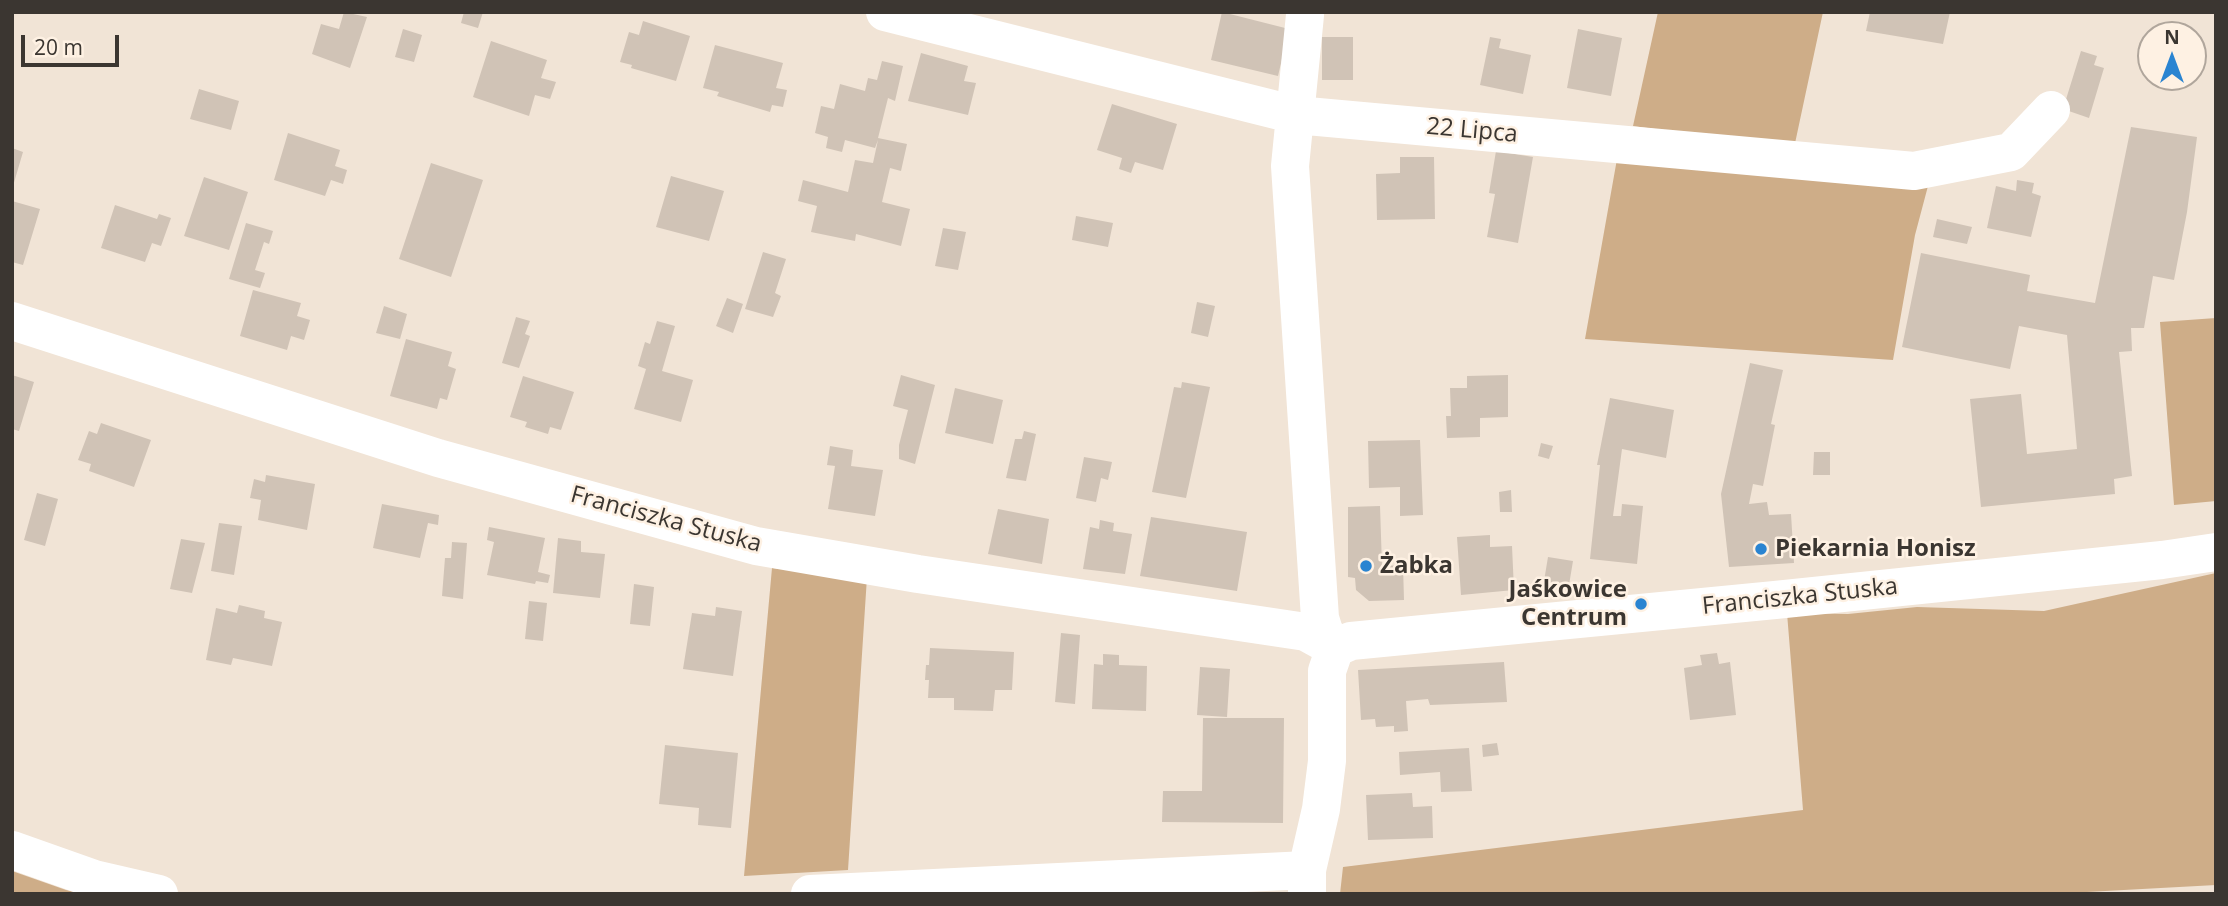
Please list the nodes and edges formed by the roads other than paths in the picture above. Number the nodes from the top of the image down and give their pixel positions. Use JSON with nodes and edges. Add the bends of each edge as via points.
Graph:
{"nodes":[{"id":1,"x":885,"y":12,"type":"edge"},
{"id":2,"x":1305,"y":15,"type":"dead end"},
{"id":3,"x":2052,"y":110,"type":"dead end"},
{"id":4,"x":1296,"y":115,"type":"junction"},
{"id":5,"x":12,"y":321,"type":"edge"},
{"id":6,"x":2216,"y":552,"type":"edge"},
{"id":7,"x":1335,"y":648,"type":"junction"},
{"id":8,"x":12,"y":850,"type":"edge"},
{"id":9,"x":1307,"y":882,"type":"edge"},
{"id":10,"x":159,"y":894,"type":"edge"},
{"id":11,"x":810,"y":894,"type":"edge"}],
"edges":[{"from":1,"to":4,"type":"street","name":"22 Lipca"},
{"from":2,"to":4,"type":"street"},
{"from":3,"to":4,"type":"street","name":"22 Lipca","via":[[2011,152],[1914,171]]},
{"from":4,"to":7,"type":"street","via":[[1290,166],[1320,618]]},
{"from":5,"to":7,"type":"street","name":"Franciszka Stuska","via":[[438,458],[757,546],[1306,632]]},
{"from":6,"to":7,"type":"street","name":"Franciszka Stuska","via":[[1351,640]]},
{"from":7,"to":9,"type":"street","via":[[1326,671],[1326,761]]},
{"from":8,"to":10,"type":"street","via":[[94,879]]},
{"from":9,"to":11,"type":"street"}]}
